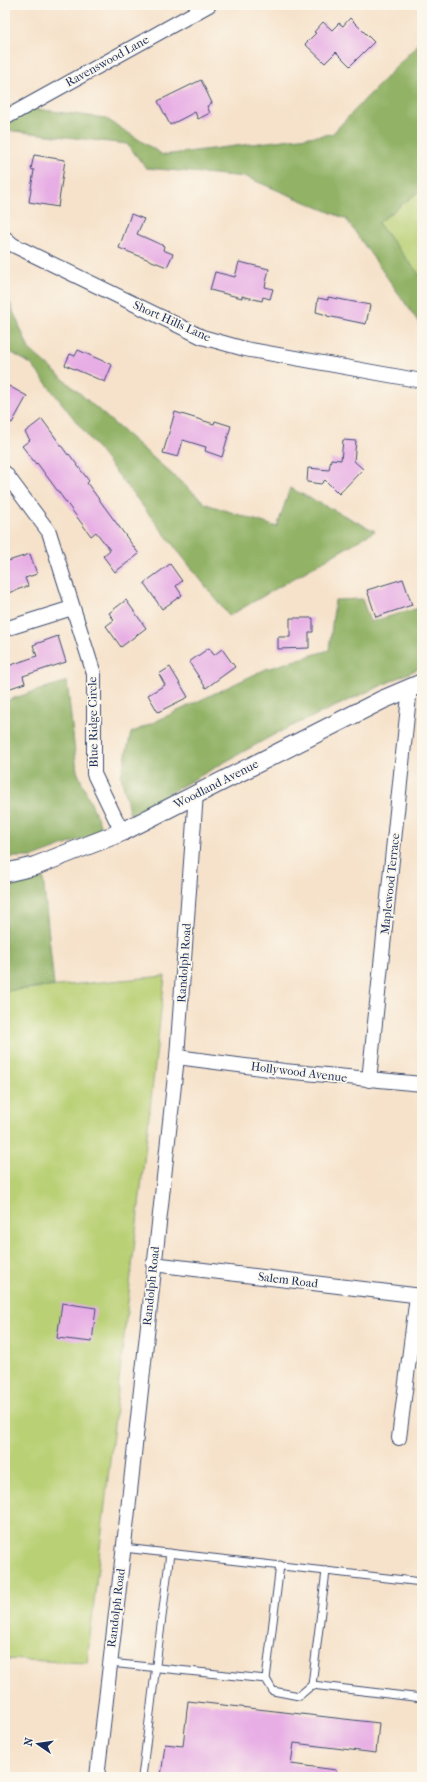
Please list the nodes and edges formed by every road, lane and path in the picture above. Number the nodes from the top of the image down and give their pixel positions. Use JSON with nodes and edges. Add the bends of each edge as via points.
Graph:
{"nodes":[{"id":1,"x":209,"y":5,"type":"edge"},
{"id":2,"x":5,"y":118,"type":"edge"},
{"id":3,"x":5,"y":238,"type":"edge"},
{"id":4,"x":422,"y":381,"type":"edge"},
{"id":5,"x":5,"y":473,"type":"edge"},
{"id":6,"x":72,"y":608,"type":"junction"},
{"id":7,"x":5,"y":629,"type":"edge"},
{"id":8,"x":416,"y":685,"type":"edge"},
{"id":9,"x":196,"y":793,"type":"junction"},
{"id":10,"x":122,"y":832,"type":"junction"},
{"id":11,"x":5,"y":873,"type":"edge"},
{"id":12,"x":176,"y":1056,"type":"junction"},
{"id":13,"x":369,"y":1080,"type":"junction"},
{"id":14,"x":422,"y":1084,"type":"edge"},
{"id":15,"x":154,"y":1264,"type":"junction"},
{"id":16,"x":419,"y":1296,"type":"edge"},
{"id":17,"x":399,"y":1438,"type":"dead end"},
{"id":18,"x":124,"y":1548,"type":"junction"},
{"id":19,"x":170,"y":1553,"type":"junction"},
{"id":20,"x":280,"y":1565,"type":"junction"},
{"id":21,"x":326,"y":1571,"type":"junction"},
{"id":22,"x":422,"y":1582,"type":"edge"},
{"id":23,"x":110,"y":1663,"type":"junction"},
{"id":24,"x":155,"y":1667,"type":"junction"},
{"id":25,"x":266,"y":1679,"type":"junction"},
{"id":26,"x":312,"y":1685,"type":"junction"},
{"id":27,"x":422,"y":1698,"type":"edge"},
{"id":28,"x":97,"y":1777,"type":"edge"},
{"id":29,"x":142,"y":1777,"type":"edge"}],
"edges":[{"from":1,"to":2,"type":"street","name":"Ravenswood Lane"},
{"from":3,"to":4,"type":"street","name":"Short Hills Lane","via":[[13,245],[202,337],[245,349]]},
{"from":5,"to":6,"type":"street","name":"Blue Ridge Circle","via":[[48,532]]},
{"from":6,"to":7,"type":"street"},
{"from":6,"to":10,"type":"street","name":"Blue Ridge Circle","via":[[94,674],[94,774]]},
{"from":8,"to":9,"type":"street","name":"Woodland Avenue"},
{"from":8,"to":13,"type":"street","name":"Maplewood Terrace"},
{"from":9,"to":10,"type":"street","name":"Woodland Avenue"},
{"from":9,"to":12,"type":"street","name":"Randolph Road"},
{"from":10,"to":11,"type":"street","name":"Woodland Avenue","via":[[35,866]]},
{"from":12,"to":13,"type":"street","name":"Hollywood Avenue"},
{"from":12,"to":15,"type":"street","name":"Randolph Road"},
{"from":13,"to":14,"type":"street","name":"Hollywood Avenue"},
{"from":15,"to":16,"type":"street","name":"Salem Road"},
{"from":15,"to":18,"type":"street","name":"Randolph Road"},
{"from":16,"to":17,"type":"street"},
{"from":18,"to":19,"type":"lane"},
{"from":18,"to":23,"type":"street","name":"Randolph Road"},
{"from":19,"to":20,"type":"lane"},
{"from":19,"to":24,"type":"lane"},
{"from":20,"to":21,"type":"lane"},
{"from":20,"to":25,"type":"lane"},
{"from":21,"to":22,"type":"lane"},
{"from":21,"to":26,"type":"lane"},
{"from":23,"to":24,"type":"lane"},
{"from":23,"to":28,"type":"street","name":"Randolph Road"},
{"from":24,"to":25,"type":"lane"},
{"from":24,"to":29,"type":"lane"},
{"from":25,"to":26,"type":"lane","via":[[273,1691],[299,1696]]},
{"from":26,"to":27,"type":"lane"}]}
